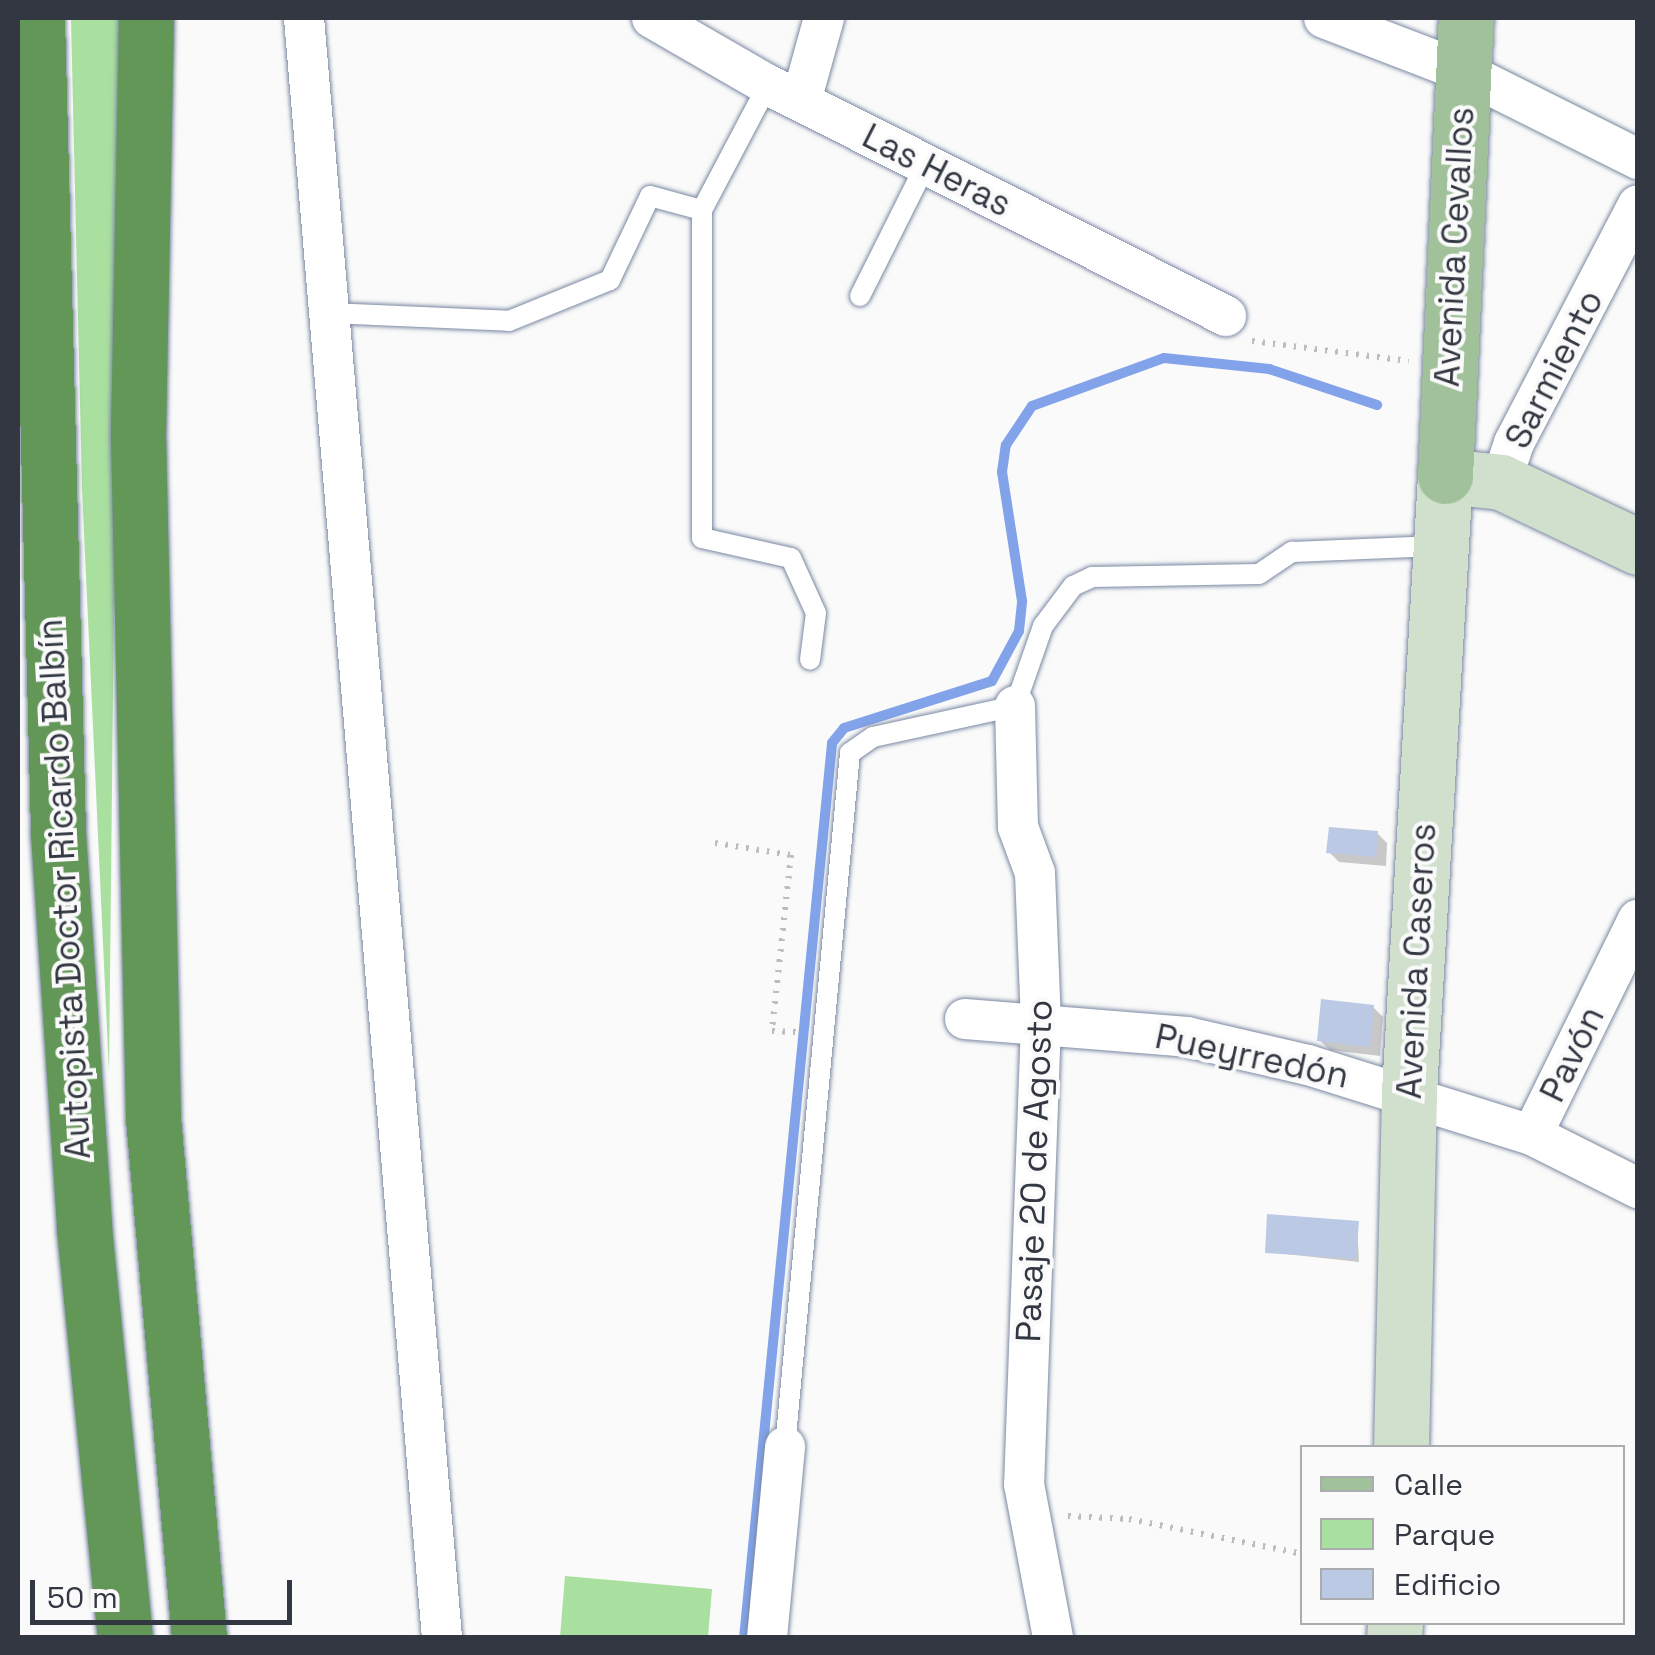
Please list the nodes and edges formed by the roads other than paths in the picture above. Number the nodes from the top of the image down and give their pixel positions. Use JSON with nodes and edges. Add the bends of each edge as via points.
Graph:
{"nodes":[{"id":1,"x":36,"y":18,"type":"edge"},
{"id":2,"x":146,"y":18,"type":"edge"},
{"id":3,"x":304,"y":18,"type":"edge"},
{"id":4,"x":652,"y":18,"type":"edge"},
{"id":5,"x":824,"y":18,"type":"edge"},
{"id":6,"x":1324,"y":18,"type":"edge"},
{"id":7,"x":1466,"y":18,"type":"edge"},
{"id":8,"x":1462,"y":72,"type":"junction"},
{"id":9,"x":785,"y":93,"type":"junction"},
{"id":10,"x":1638,"y":158,"type":"edge"},
{"id":11,"x":926,"y":164,"type":"junction"},
{"id":12,"x":1638,"y":205,"type":"edge"},
{"id":13,"x":702,"y":210,"type":"junction"},
{"id":14,"x":860,"y":296,"type":"dead end"},
{"id":15,"x":329,"y":313,"type":"junction"},
{"id":16,"x":1226,"y":316,"type":"road end"},
{"id":17,"x":1445,"y":476,"type":"junction"},
{"id":18,"x":1501,"y":482,"type":"junction"},
{"id":19,"x":1437,"y":546,"type":"junction"},
{"id":20,"x":1638,"y":546,"type":"edge"},
{"id":21,"x":810,"y":660,"type":"dead end"},
{"id":22,"x":1015,"y":706,"type":"junction"},
{"id":23,"x":1638,"y":920,"type":"edge"},
{"id":24,"x":965,"y":1019,"type":"dead end"},
{"id":25,"x":1042,"y":1023,"type":"junction"},
{"id":26,"x":1409,"y":1092,"type":"junction"},
{"id":27,"x":1532,"y":1135,"type":"junction"},
{"id":28,"x":1638,"y":1188,"type":"edge"},
{"id":29,"x":1400,"y":1445,"type":"edge"},
{"id":30,"x":785,"y":1446,"type":"joint"},
{"id":31,"x":125,"y":1638,"type":"edge"},
{"id":32,"x":199,"y":1638,"type":"edge"},
{"id":33,"x":442,"y":1638,"type":"edge"},
{"id":34,"x":767,"y":1638,"type":"edge"},
{"id":35,"x":1053,"y":1638,"type":"edge"}],
"edges":[{"from":1,"to":31,"type":"highway","name":"Autopista Doctor Ricardo Balbín","via":[[58,832],[84,1228]]},
{"from":2,"to":32,"type":"highway","via":[[138,434],[153,1118]]},
{"from":3,"to":15,"type":"street"},
{"from":4,"to":9,"type":"street","name":"Las Heras"},
{"from":5,"to":9,"type":"street"},
{"from":6,"to":8,"type":"street"},
{"from":7,"to":8,"type":"main road","name":"Avenida Cevallos"},
{"from":8,"to":10,"type":"street"},
{"from":8,"to":17,"type":"main road","name":"Avenida Cevallos"},
{"from":9,"to":11,"type":"street","name":"Las Heras"},
{"from":9,"to":13,"type":"lane"},
{"from":11,"to":14,"type":"lane"},
{"from":11,"to":16,"type":"street","name":"Las Heras"},
{"from":12,"to":18,"type":"street","name":"Sarmiento","via":[[1514,443]]},
{"from":13,"to":15,"type":"lane","via":[[650,196],[610,280],[509,322]]},
{"from":13,"to":21,"type":"lane","via":[[702,538],[791,558],[816,613]]},
{"from":15,"to":33,"type":"street"},
{"from":17,"to":18,"type":"main road"},
{"from":17,"to":19,"type":"main road","name":"Avenida Caseros"},
{"from":18,"to":20,"type":"main road"},
{"from":19,"to":22,"type":"lane","via":[[1292,552],[1259,574],[1092,577],[1073,586],[1042,626]]},
{"from":19,"to":26,"type":"main road","name":"Avenida Caseros"},
{"from":22,"to":25,"type":"street","name":"Pasaje 20 de Agosto","via":[[1018,827],[1035,873]]},
{"from":22,"to":30,"type":"lane","via":[[872,736],[850,753]]},
{"from":23,"to":27,"type":"street","name":"Pavón"},
{"from":24,"to":25,"type":"street","name":"Pueyrredón"},
{"from":25,"to":26,"type":"street","name":"Pueyrredón","via":[[1187,1037]]},
{"from":25,"to":35,"type":"street","name":"Pasaje 20 de Agosto","via":[[1024,1484]]},
{"from":26,"to":27,"type":"street","name":"Pueyrredón"},
{"from":26,"to":29,"type":"main road","name":"Avenida Caseros"},
{"from":27,"to":28,"type":"street","name":"Pueyrredón"},
{"from":30,"to":34,"type":"street"}]}
